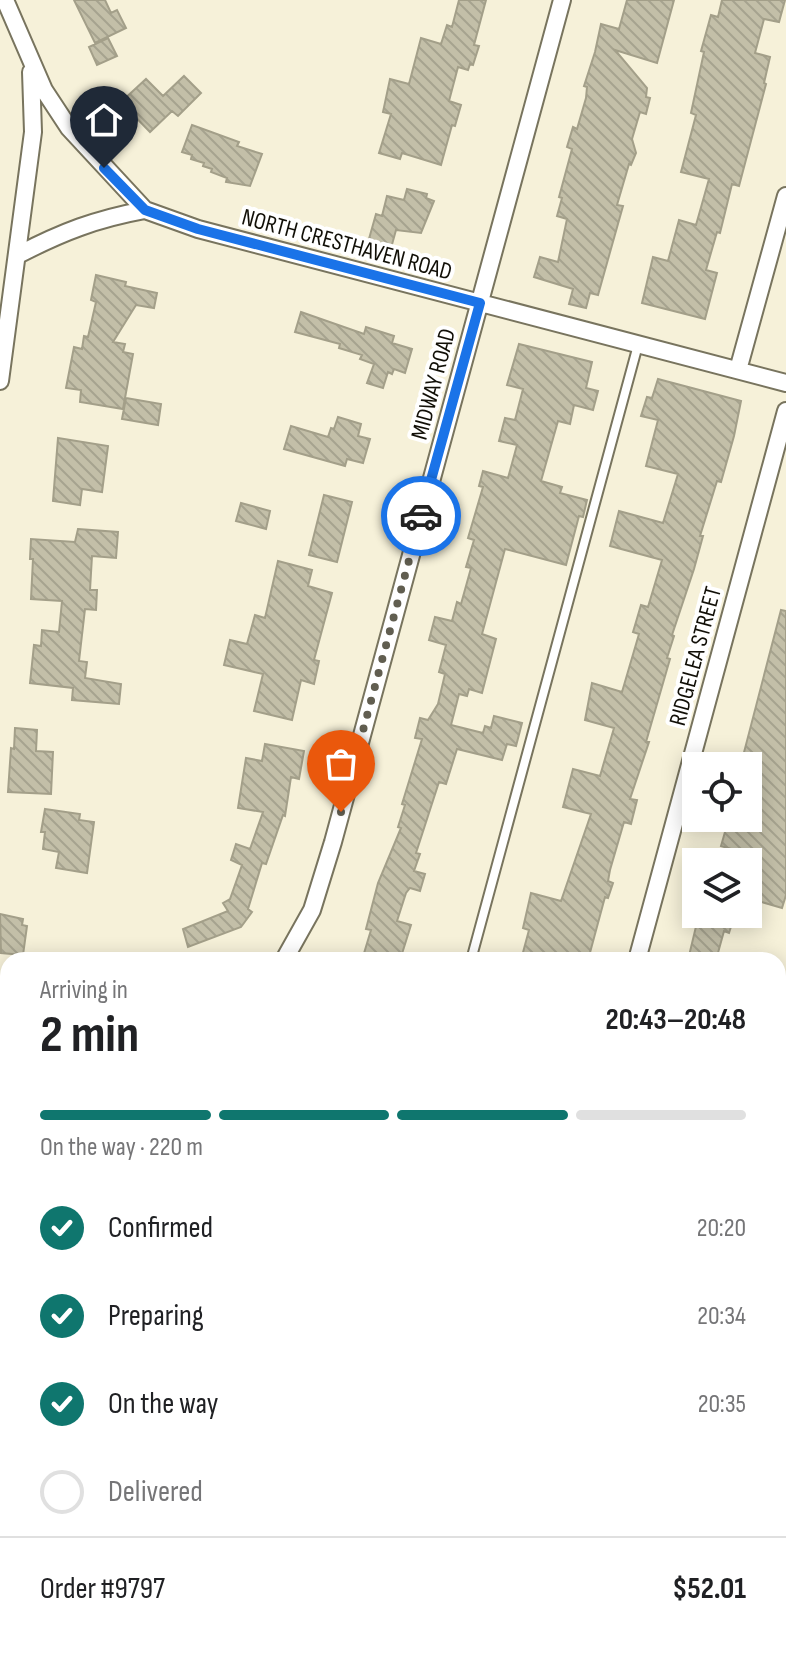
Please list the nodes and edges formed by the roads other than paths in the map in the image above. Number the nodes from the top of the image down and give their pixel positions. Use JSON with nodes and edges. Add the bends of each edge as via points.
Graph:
{"nodes":[{"id":1,"x":5,"y":0,"type":"edge"},
{"id":2,"x":562,"y":0,"type":"edge"},
{"id":3,"x":28,"y":55,"type":"junction"},
{"id":4,"x":786,"y":196,"type":"edge"},
{"id":5,"x":145,"y":210,"type":"junction"},
{"id":6,"x":18,"y":255,"type":"junction"},
{"id":7,"x":480,"y":303,"type":"junction"},
{"id":8,"x":639,"y":344,"type":"junction"},
{"id":9,"x":738,"y":370,"type":"junction"},
{"id":10,"x":0,"y":381,"type":"edge"},
{"id":11,"x":786,"y":383,"type":"edge"},
{"id":12,"x":786,"y":411,"type":"edge"},
{"id":13,"x":288,"y":952,"type":"edge"},
{"id":14,"x":473,"y":952,"type":"edge"},
{"id":15,"x":639,"y":952,"type":"edge"}],
"edges":[{"from":1,"to":3,"type":"street","name":"NORTH CRESTHAVEN ROAD"},
{"from":2,"to":7,"type":"street","name":"MIDWAY ROAD"},
{"from":3,"to":5,"type":"street","name":"NORTH CRESTHAVEN ROAD","via":[[69,128]]},
{"from":3,"to":6,"type":"street","via":[[33,132]]},
{"from":4,"to":9,"type":"street"},
{"from":5,"to":6,"type":"street","via":[[61,232]]},
{"from":5,"to":7,"type":"street","name":"NORTH CRESTHAVEN ROAD","via":[[198,229]]},
{"from":6,"to":10,"type":"street"},
{"from":7,"to":8,"type":"street","name":"NORTH CRESTHAVEN ROAD"},
{"from":7,"to":13,"type":"street","name":"MIDWAY ROAD","via":[[329,856],[312,910]]},
{"from":8,"to":9,"type":"street","name":"NORTH CRESTHAVEN ROAD"},
{"from":8,"to":14,"type":"lane"},
{"from":9,"to":11,"type":"street","name":"NORTH CRESTHAVEN ROAD"},
{"from":12,"to":15,"type":"street","name":"RIDGELEA STREET"}]}
